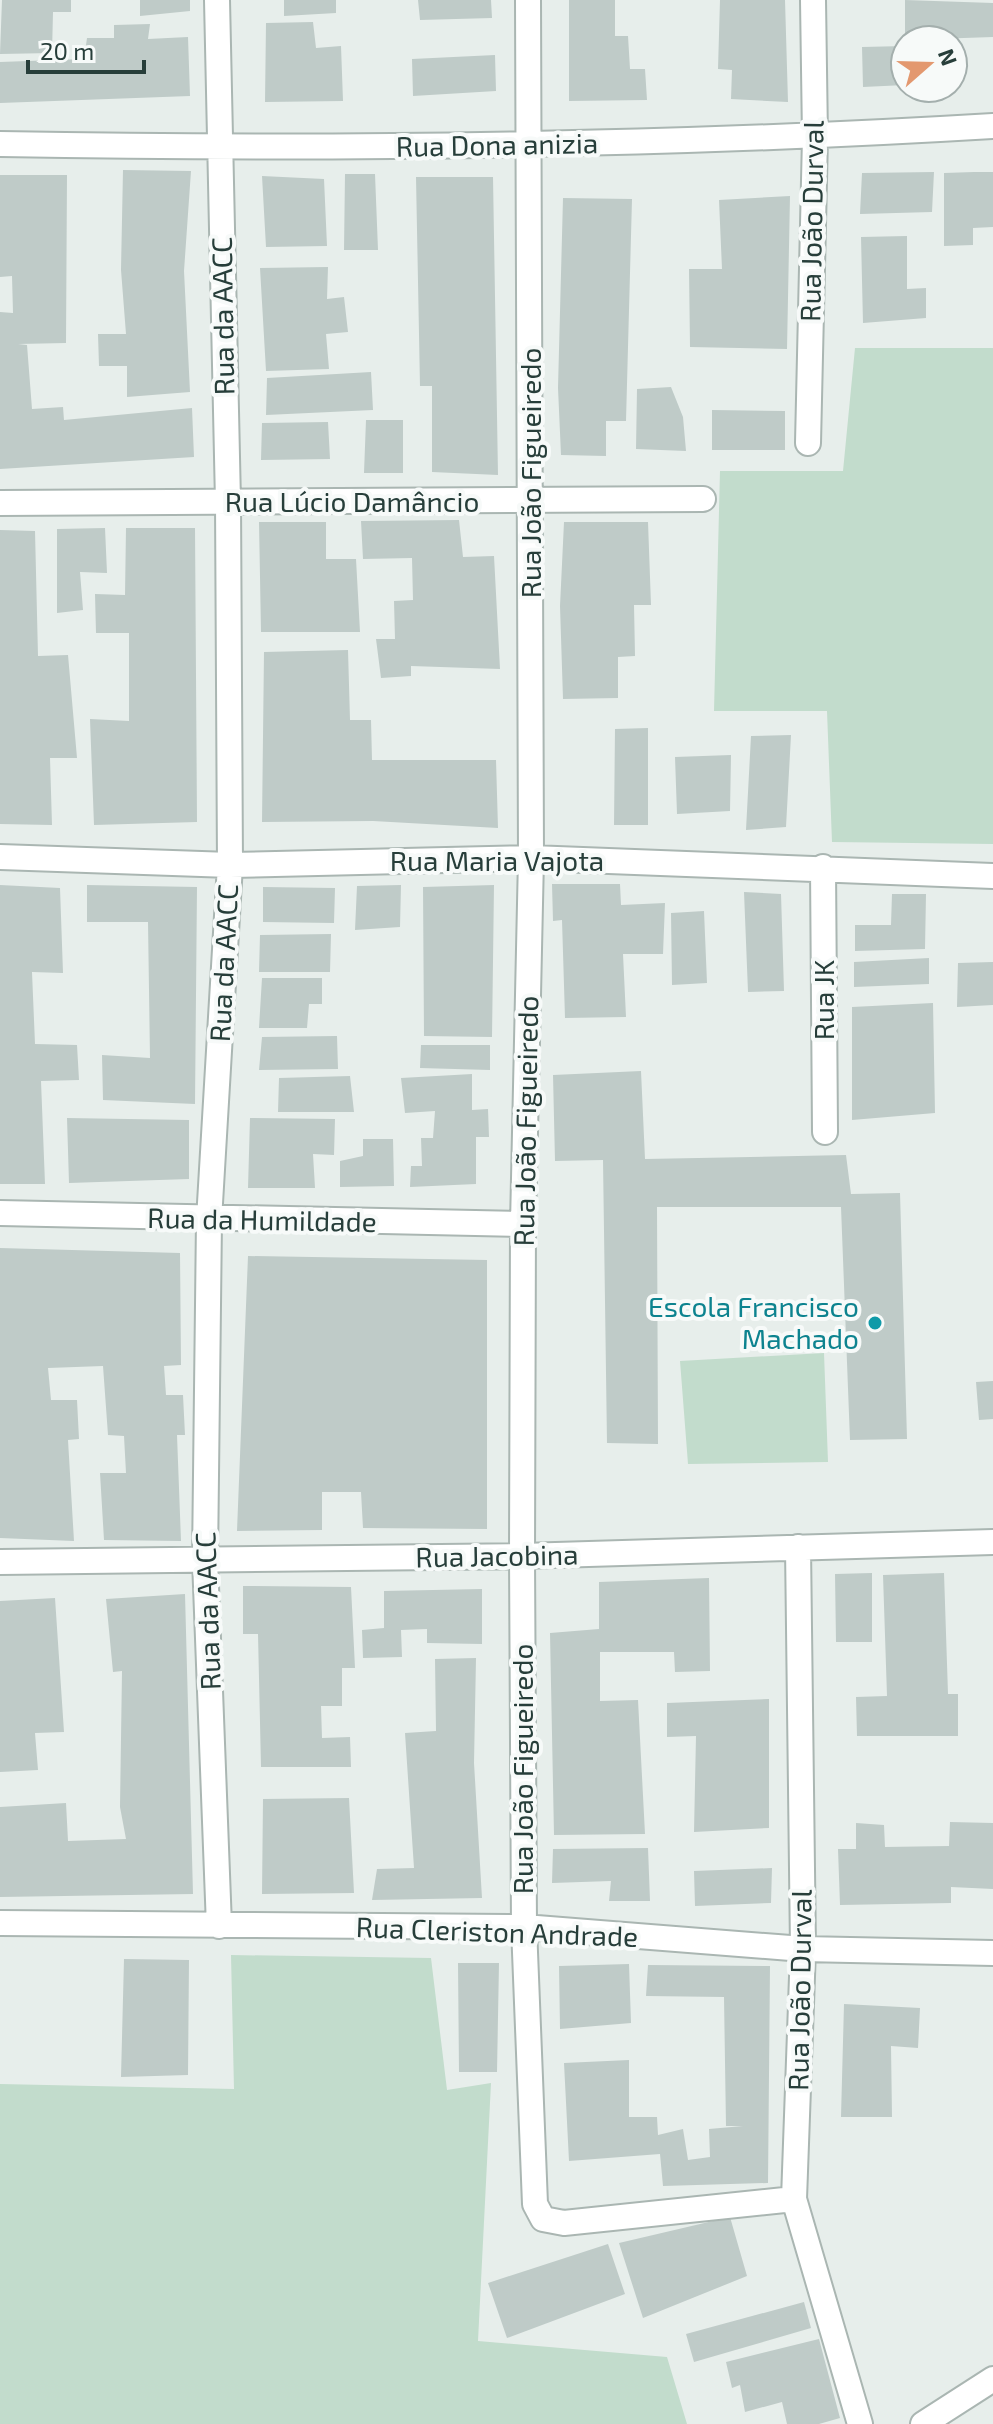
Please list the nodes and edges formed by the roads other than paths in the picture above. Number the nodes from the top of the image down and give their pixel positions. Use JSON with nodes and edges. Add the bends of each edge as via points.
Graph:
{"nodes":[{"id":1,"x":217,"y":0,"type":"edge"},
{"id":2,"x":528,"y":0,"type":"edge"},
{"id":3,"x":813,"y":0,"type":"edge"},
{"id":4,"x":993,"y":126,"type":"edge"},
{"id":5,"x":815,"y":137,"type":"junction"},
{"id":6,"x":0,"y":144,"type":"edge"},
{"id":7,"x":529,"y":146,"type":"junction"},
{"id":8,"x":219,"y":148,"type":"junction"},
{"id":9,"x":808,"y":443,"type":"dead end"},
{"id":10,"x":703,"y":499,"type":"dead end"},
{"id":11,"x":532,"y":501,"type":"junction"},
{"id":12,"x":228,"y":502,"type":"junction"},
{"id":13,"x":0,"y":503,"type":"edge"},
{"id":14,"x":0,"y":857,"type":"edge"},
{"id":15,"x":531,"y":858,"type":"junction"},
{"id":16,"x":230,"y":865,"type":"junction"},
{"id":17,"x":823,"y":867,"type":"junction"},
{"id":18,"x":993,"y":876,"type":"edge"},
{"id":19,"x":825,"y":1132,"type":"dead end"},
{"id":20,"x":0,"y":1213,"type":"edge"},
{"id":21,"x":209,"y":1220,"type":"junction"},
{"id":22,"x":523,"y":1224,"type":"junction"},
{"id":23,"x":993,"y":1542,"type":"edge"},
{"id":24,"x":798,"y":1547,"type":"junction"},
{"id":25,"x":522,"y":1556,"type":"junction"},
{"id":26,"x":205,"y":1560,"type":"junction"},
{"id":27,"x":0,"y":1562,"type":"edge"},
{"id":28,"x":0,"y":1923,"type":"edge"},
{"id":29,"x":219,"y":1926,"type":"junction"},
{"id":30,"x":524,"y":1927,"type":"junction"},
{"id":31,"x":803,"y":1949,"type":"junction"},
{"id":32,"x":993,"y":1953,"type":"edge"},
{"id":33,"x":794,"y":2199,"type":"junction"},
{"id":34,"x":993,"y":2379,"type":"edge"},
{"id":35,"x":860,"y":2424,"type":"edge"},
{"id":36,"x":923,"y":2424,"type":"edge"}],
"edges":[{"from":1,"to":8,"type":"street","name":"Rua da AACC"},
{"from":2,"to":7,"type":"street","name":"Rua João Figueiredo"},
{"from":3,"to":5,"type":"street","name":"Rua João Durval"},
{"from":4,"to":5,"type":"street","name":"Rua Dona anizia"},
{"from":5,"to":7,"type":"street","name":"Rua Dona anizia"},
{"from":5,"to":9,"type":"street","name":"Rua João Durval"},
{"from":6,"to":8,"type":"street","name":"Rua Dona anizia"},
{"from":7,"to":8,"type":"street","name":"Rua Dona anizia"},
{"from":7,"to":11,"type":"street","name":"Rua João Figueiredo"},
{"from":8,"to":12,"type":"street","name":"Rua da AACC"},
{"from":10,"to":11,"type":"street","name":"Rua Lúcio Damâncio"},
{"from":11,"to":12,"type":"street","name":"Rua Lúcio Damâncio"},
{"from":11,"to":15,"type":"street","name":"Rua João Figueiredo"},
{"from":12,"to":13,"type":"street","name":"Rua Lúcio Damâncio"},
{"from":12,"to":16,"type":"street","name":"Rua da AACC"},
{"from":14,"to":16,"type":"street","name":"Rua Maria Vajota"},
{"from":15,"to":16,"type":"street","name":"Rua Maria Vajota"},
{"from":15,"to":17,"type":"street","name":"Rua Maria Vajota"},
{"from":15,"to":22,"type":"street","name":"Rua João Figueiredo"},
{"from":16,"to":21,"type":"street","name":"Rua da AACC"},
{"from":17,"to":18,"type":"street","name":"Rua Maria Vajota"},
{"from":17,"to":19,"type":"street","name":"Rua JK"},
{"from":20,"to":21,"type":"street","name":"Rua da Humildade"},
{"from":21,"to":22,"type":"street","name":"Rua da Humildade"},
{"from":21,"to":26,"type":"street","name":"Rua da AACC"},
{"from":22,"to":25,"type":"street","name":"Rua João Figueiredo"},
{"from":23,"to":24,"type":"street","name":"Rua Jacobina"},
{"from":24,"to":25,"type":"street","name":"Rua Jacobina"},
{"from":24,"to":31,"type":"street","name":"Rua João Durval"},
{"from":25,"to":26,"type":"street","name":"Rua Jacobina"},
{"from":25,"to":30,"type":"street","name":"Rua João Figueiredo"},
{"from":26,"to":27,"type":"street","name":"Rua Jacobina"},
{"from":26,"to":29,"type":"street","name":"Rua da AACC"},
{"from":28,"to":29,"type":"street","name":"Rua Cleriston Andrade"},
{"from":29,"to":30,"type":"street","name":"Rua Cleriston Andrade"},
{"from":30,"to":31,"type":"street","name":"Rua Cleriston Andrade"},
{"from":30,"to":33,"type":"street","name":"Rua João Figueiredo","via":[[535,2204],[543,2219],[564,2223]]},
{"from":31,"to":32,"type":"street","name":"Rua Cleriston Andrade"},
{"from":31,"to":33,"type":"street","name":"Rua João Durval"},
{"from":33,"to":35,"type":"street","name":"Rua João Durval"},
{"from":34,"to":36,"type":"street"}]}
